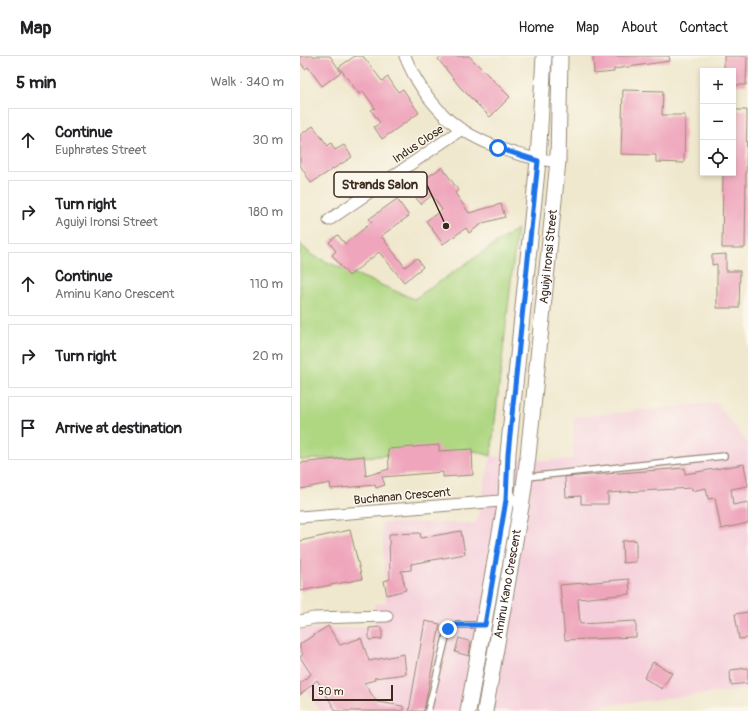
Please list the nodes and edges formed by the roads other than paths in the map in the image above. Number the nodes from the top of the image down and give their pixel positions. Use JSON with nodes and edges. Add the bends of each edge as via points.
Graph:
{"nodes":[{"id":1,"x":405,"y":56,"type":"edge"},
{"id":2,"x":544,"y":56,"type":"edge"},
{"id":3,"x":560,"y":56,"type":"edge"},
{"id":4,"x":462,"y":129,"type":"junction"},
{"id":5,"x":538,"y":161,"type":"junction"},
{"id":6,"x":558,"y":161,"type":"junction"},
{"id":7,"x":329,"y":220,"type":"dead end"},
{"id":8,"x":508,"y":454,"type":"joint"},
{"id":9,"x":528,"y":456,"type":"joint"},
{"id":10,"x":724,"y":456,"type":"dead end"},
{"id":11,"x":525,"y":478,"type":"junction"},
{"id":12,"x":506,"y":500,"type":"junction"},
{"id":13,"x":522,"y":501,"type":"junction"},
{"id":14,"x":300,"y":517,"type":"edge"},
{"id":15,"x":387,"y":616,"type":"dead end"},
{"id":16,"x":300,"y":621,"type":"edge"},
{"id":17,"x":485,"y":625,"type":"junction"},
{"id":18,"x":428,"y":711,"type":"edge"},
{"id":19,"x":468,"y":711,"type":"edge"},
{"id":20,"x":485,"y":711,"type":"edge"}],
"edges":[{"from":1,"to":4,"type":"street","via":[[413,74],[435,104],[448,119]]},
{"from":2,"to":5,"type":"main road","name":"Aguiyi Ironsi Street"},
{"from":3,"to":6,"type":"main road","name":"Aguiyi Ironsi Street"},
{"from":4,"to":5,"type":"street","via":[[498,148]]},
{"from":4,"to":7,"type":"street","name":"Indus Close"},
{"from":5,"to":6,"type":"street"},
{"from":5,"to":8,"type":"main road","name":"Aguiyi Ironsi Street"},
{"from":6,"to":9,"type":"main road","name":"Aguiyi Ironsi Street"},
{"from":8,"to":12,"type":"main road","name":"Aminu Kano Crescent"},
{"from":9,"to":11,"type":"main road","name":"Aminu Kano Crescent"},
{"from":10,"to":11,"type":"lane"},
{"from":11,"to":13,"type":"main road","name":"Aminu Kano Crescent"},
{"from":12,"to":13,"type":"street","name":"Buchanan Crescent"},
{"from":12,"to":14,"type":"street","name":"Buchanan Crescent"},
{"from":12,"to":17,"type":"main road","name":"Aminu Kano Crescent"},
{"from":13,"to":20,"type":"main road","name":"Aminu Kano Crescent"},
{"from":15,"to":16,"type":"street","via":[[314,618]]},
{"from":17,"to":18,"type":"lane","via":[[461,623],[451,625],[448,629]]},
{"from":17,"to":19,"type":"main road","name":"Aminu Kano Crescent"}]}
